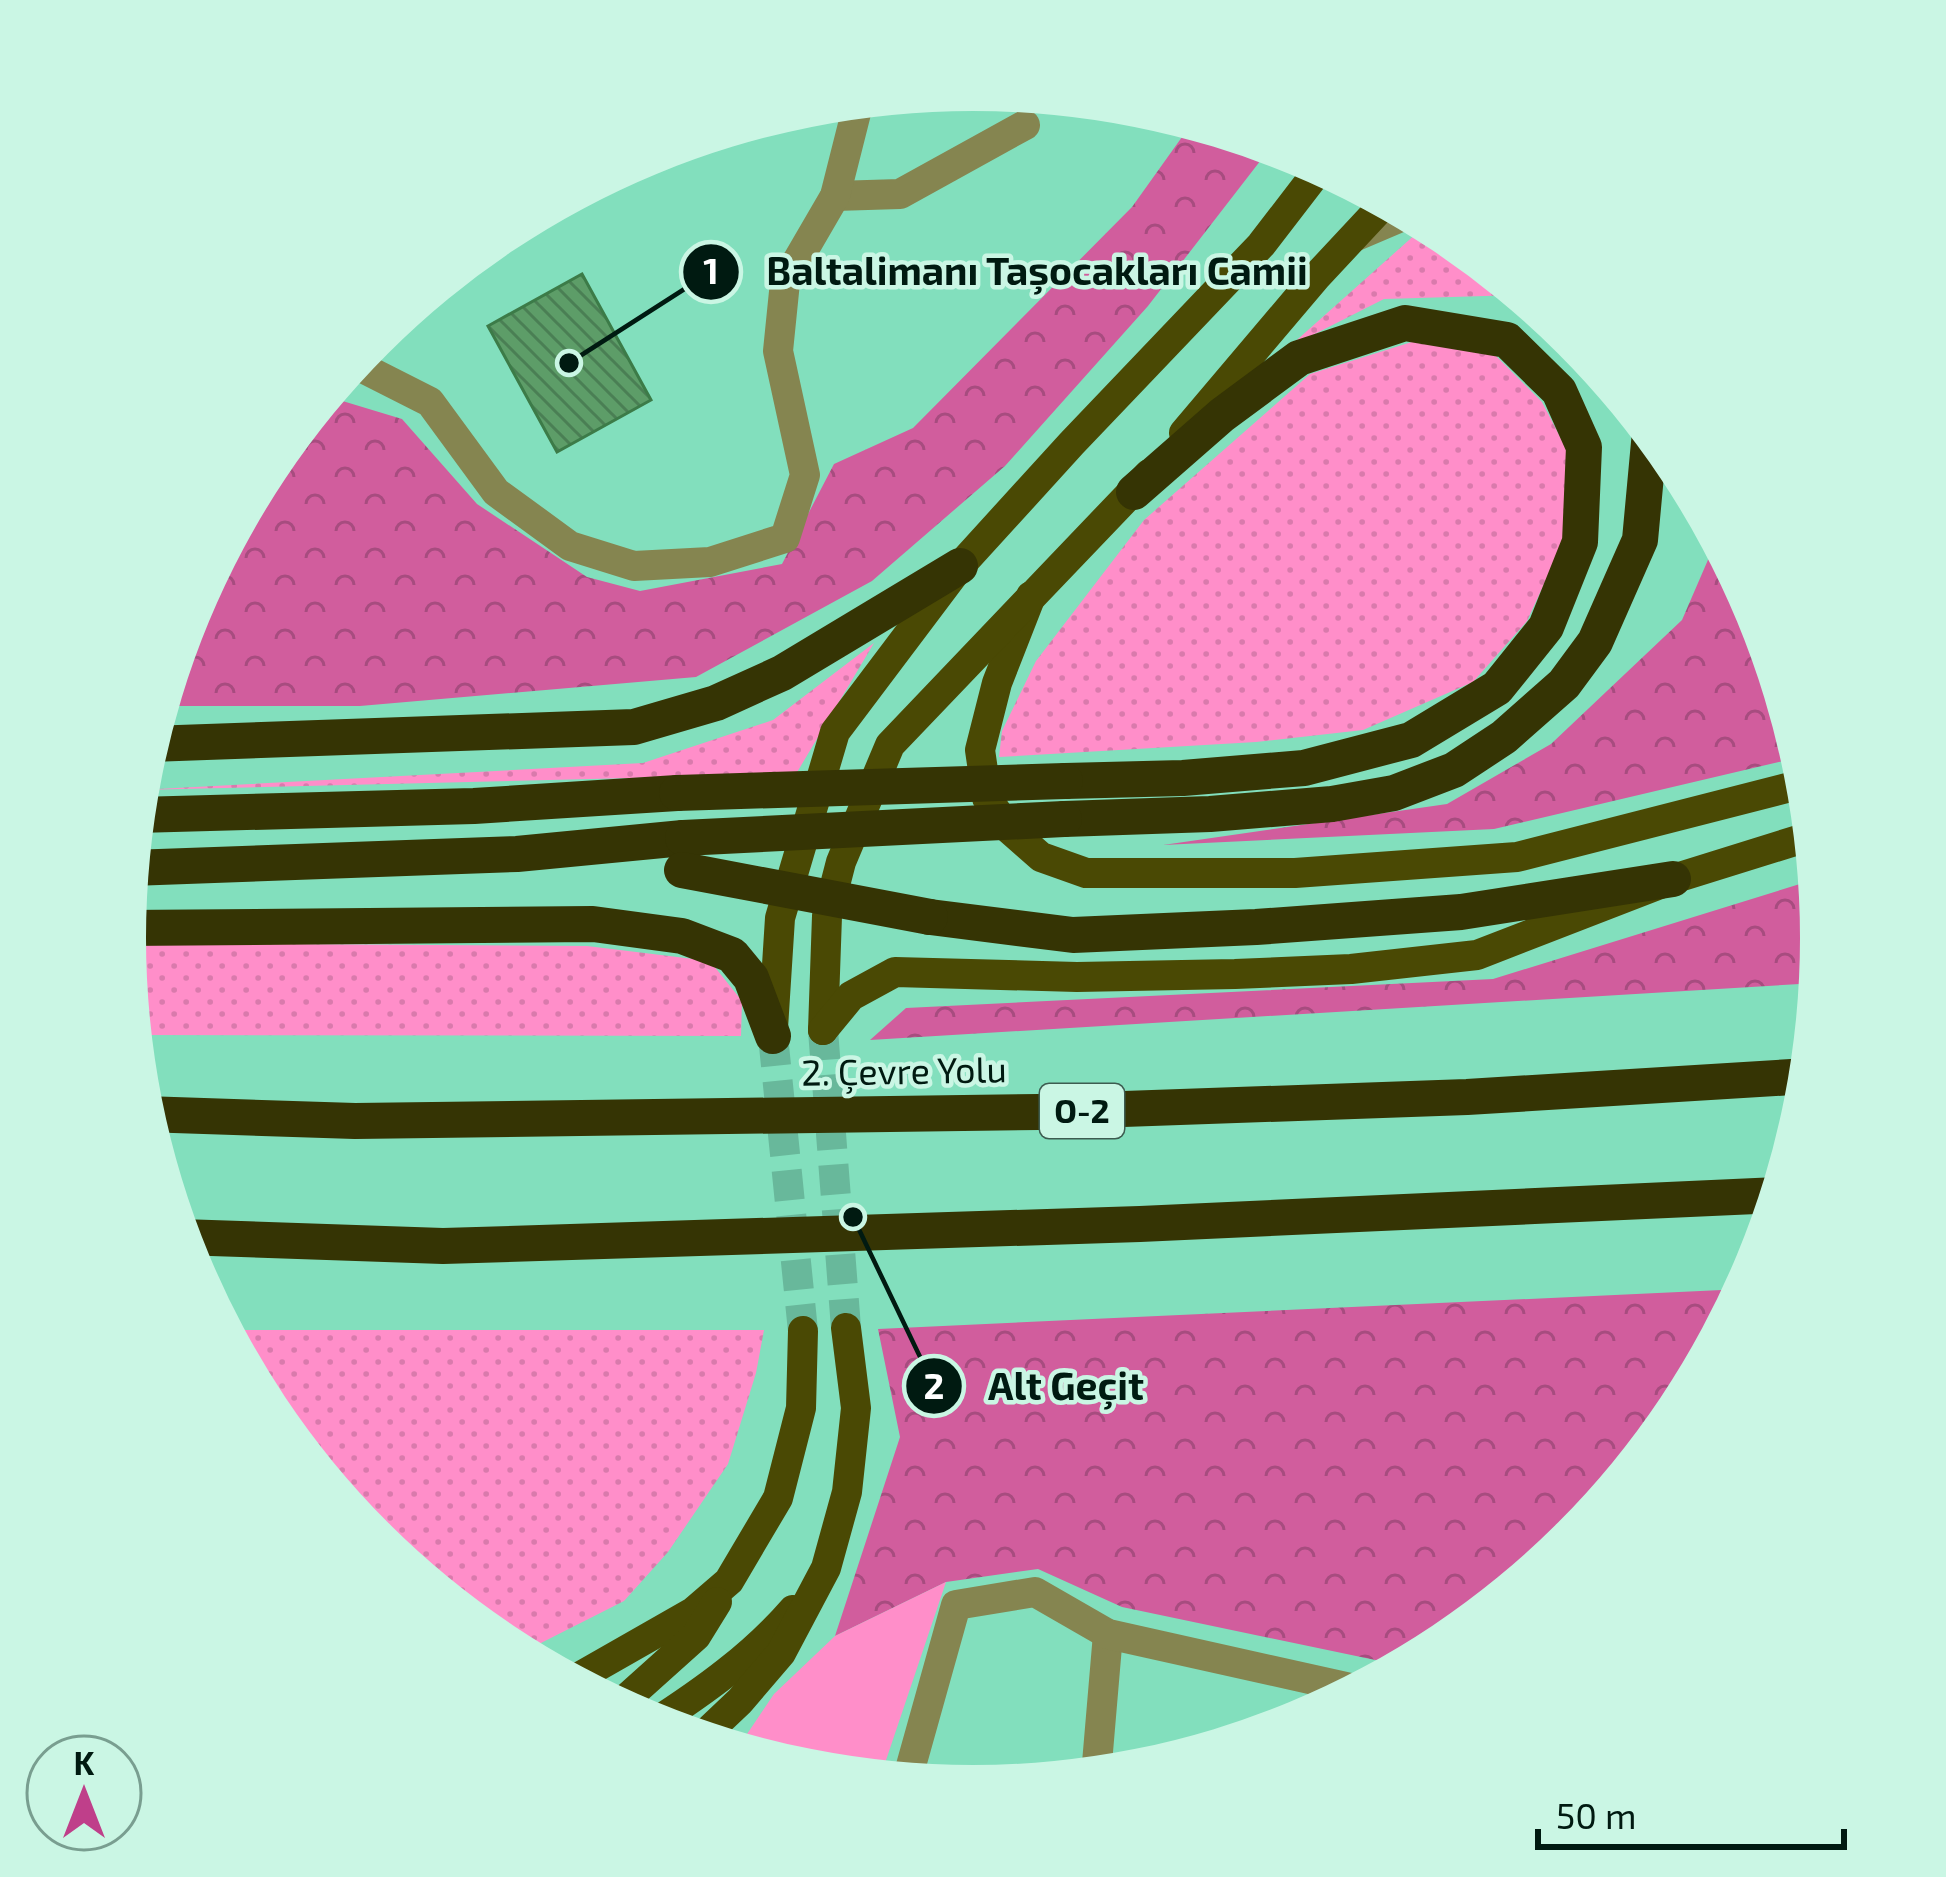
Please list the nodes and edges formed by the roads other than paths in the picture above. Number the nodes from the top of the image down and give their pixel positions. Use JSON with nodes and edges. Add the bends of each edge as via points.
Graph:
{"nodes":[{"id":1,"x":854,"y":120,"type":"edge"},
{"id":2,"x":1024,"y":125,"type":"dead end"},
{"id":3,"x":1310,"y":183,"type":"edge"},
{"id":4,"x":835,"y":196,"type":"junction"},
{"id":5,"x":1374,"y":215,"type":"edge"},
{"id":6,"x":1388,"y":223,"type":"edge"},
{"id":7,"x":1354,"y":237,"type":"junction"},
{"id":8,"x":371,"y":372,"type":"edge"},
{"id":9,"x":1647,"y":460,"type":"edge"},
{"id":10,"x":1134,"y":492,"type":"junction"},
{"id":11,"x":960,"y":566,"type":"junction"},
{"id":12,"x":1031,"y":596,"type":"junction"},
{"id":13,"x":169,"y":743,"type":"edge"},
{"id":14,"x":1787,"y":788,"type":"edge"},
{"id":15,"x":155,"y":815,"type":"edge"},
{"id":16,"x":1794,"y":841,"type":"edge"},
{"id":17,"x":682,"y":854,"type":"junction"},
{"id":18,"x":149,"y":867,"type":"edge"},
{"id":19,"x":1673,"y":879,"type":"junction"},
{"id":20,"x":146,"y":928,"type":"edge"},
{"id":21,"x":772,"y":1036,"type":"joint"},
{"id":22,"x":1788,"y":1077,"type":"edge"},
{"id":23,"x":162,"y":1105,"type":"edge"},
{"id":24,"x":165,"y":1115,"type":"edge"},
{"id":25,"x":356,"y":1121,"type":"junction"},
{"id":26,"x":1759,"y":1196,"type":"edge"},
{"id":27,"x":202,"y":1238,"type":"edge"},
{"id":28,"x":443,"y":1246,"type":"junction"},
{"id":29,"x":206,"y":1249,"type":"edge"},
{"id":30,"x":847,"y":1328,"type":"tunnel mouth"},
{"id":31,"x":803,"y":1330,"type":"tunnel mouth"},
{"id":32,"x":826,"y":1568,"type":"junction"},
{"id":33,"x":729,"y":1581,"type":"junction"},
{"id":34,"x":1108,"y":1634,"type":"junction"},
{"id":35,"x":590,"y":1672,"type":"edge"},
{"id":36,"x":1332,"y":1684,"type":"edge"},
{"id":37,"x":632,"y":1692,"type":"edge"},
{"id":38,"x":675,"y":1710,"type":"edge"},
{"id":39,"x":715,"y":1725,"type":"edge"},
{"id":40,"x":1098,"y":1756,"type":"edge"},
{"id":41,"x":912,"y":1763,"type":"edge"}],
"edges":[{"from":1,"to":4,"type":"street"},
{"from":2,"to":4,"type":"street","via":[[900,194]]},
{"from":3,"to":11,"type":"main road"},
{"from":4,"to":8,"type":"street","via":[[784,282],[778,351],[805,476],[784,538],[710,562],[634,566],[570,546],[496,493],[430,402]]},
{"from":5,"to":7,"type":"main road"},
{"from":6,"to":7,"type":"street"},
{"from":7,"to":10,"type":"main road"},
{"from":9,"to":17,"type":"highway","bridge":true,"via":[[1640,540],[1595,642],[1564,684],[1454,770],[1394,793],[1332,804]]},
{"from":10,"to":12,"type":"main road"},
{"from":10,"to":15,"type":"highway","bridge":true,"via":[[1299,358],[1405,323],[1507,340],[1559,391],[1584,447],[1580,542],[1546,627],[1497,688],[1411,740],[1304,768]]},
{"from":11,"to":13,"type":"highway","via":[[782,673],[716,704],[634,727]]},
{"from":11,"to":21,"type":"main road","via":[[835,732],[780,918]]},
{"from":12,"to":14,"type":"main road","via":[[980,751],[987,797],[1041,857],[1085,873],[1295,873],[1517,857]]},
{"from":12,"to":19,"type":"main road","via":[[890,745],[827,916],[823,1030],[851,996],[895,972],[1235,974],[1478,955]]},
{"from":16,"to":19,"type":"main road"},
{"from":17,"to":18,"type":"highway"},
{"from":17,"to":19,"type":"highway","bridge":true,"via":[[930,917],[1073,935],[1461,911]]},
{"from":20,"to":21,"type":"highway","via":[[593,925],[682,936],[732,955],[752,978]]},
{"from":22,"to":25,"type":"highway","name":"2. Çevre Yolu","number":"O-2","via":[[1039,1112]]},
{"from":23,"to":25,"type":"highway"},
{"from":24,"to":25,"type":"highway","name":"2. Çevre Yolu","number":"O-2"},
{"from":26,"to":28,"type":"highway"},
{"from":27,"to":28,"type":"highway"},
{"from":28,"to":29,"type":"highway"},
{"from":30,"to":32,"type":"main road","via":[[856,1408],[847,1492]]},
{"from":31,"to":33,"type":"main road","via":[[801,1408],[778,1498]]},
{"from":32,"to":38,"type":"main road","via":[[758,1646]]},
{"from":32,"to":39,"type":"main road","via":[[782,1653]]},
{"from":33,"to":35,"type":"main road","via":[[693,1612]]},
{"from":33,"to":37,"type":"main road","via":[[696,1636]]},
{"from":34,"to":36,"type":"street"},
{"from":34,"to":40,"type":"street"},
{"from":34,"to":41,"type":"street","via":[[1035,1592],[956,1605]]}]}
